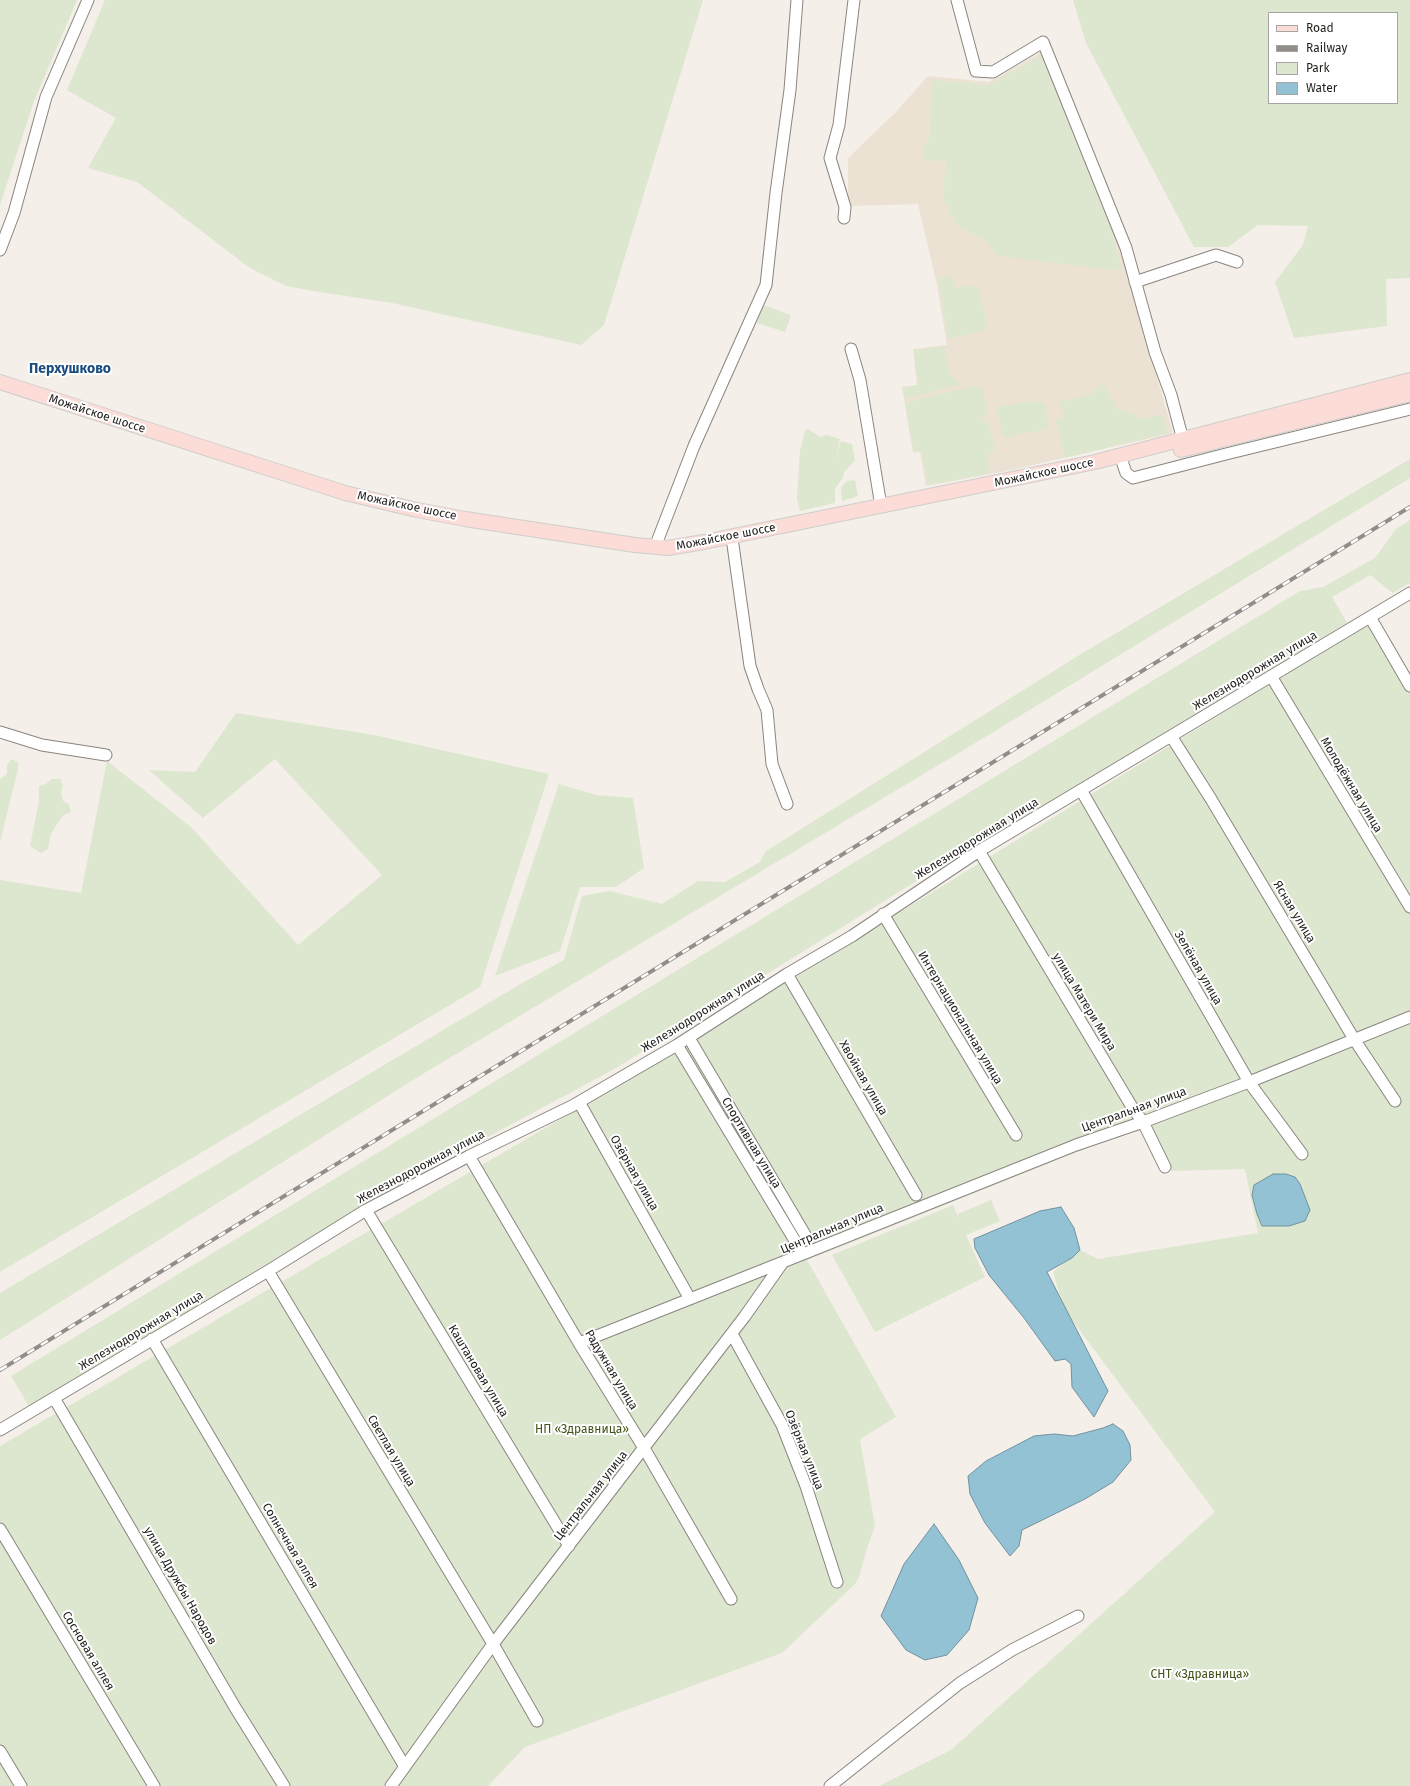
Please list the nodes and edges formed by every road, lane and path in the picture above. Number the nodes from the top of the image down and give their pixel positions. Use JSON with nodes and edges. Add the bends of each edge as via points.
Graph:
{"nodes":[{"id":1,"x":88,"y":0,"type":"edge"},
{"id":2,"x":797,"y":0,"type":"edge"},
{"id":3,"x":854,"y":0,"type":"edge"},
{"id":4,"x":958,"y":0,"type":"edge"},
{"id":5,"x":844,"y":218,"type":"dead end"},
{"id":6,"x":0,"y":250,"type":"edge"},
{"id":7,"x":1237,"y":262,"type":"dead end"},
{"id":8,"x":1135,"y":282,"type":"junction"},
{"id":9,"x":851,"y":349,"type":"dead end"},
{"id":10,"x":1410,"y":380,"type":"edge"},
{"id":11,"x":0,"y":382,"type":"edge"},
{"id":12,"x":0,"y":392,"type":"edge"},
{"id":13,"x":1410,"y":394,"type":"edge"},
{"id":14,"x":1410,"y":409,"type":"edge"},
{"id":15,"x":1183,"y":440,"type":"junction"},
{"id":16,"x":1123,"y":464,"type":"junction"},
{"id":17,"x":880,"y":506,"type":"junction"},
{"id":18,"x":733,"y":545,"type":"junction"},
{"id":19,"x":656,"y":547,"type":"junction"},
{"id":20,"x":1410,"y":595,"type":"edge"},
{"id":21,"x":1370,"y":617,"type":"junction"},
{"id":22,"x":1271,"y":676,"type":"junction"},
{"id":23,"x":1410,"y":686,"type":"edge"},
{"id":24,"x":0,"y":732,"type":"edge"},
{"id":25,"x":1171,"y":736,"type":"junction"},
{"id":26,"x":106,"y":755,"type":"dead end"},
{"id":27,"x":1081,"y":790,"type":"junction"},
{"id":28,"x":786,"y":804,"type":"dead end"},
{"id":29,"x":979,"y":851,"type":"junction"},
{"id":30,"x":1410,"y":907,"type":"edge"},
{"id":31,"x":883,"y":914,"type":"junction"},
{"id":32,"x":787,"y":974,"type":"junction"},
{"id":33,"x":1410,"y":1017,"type":"edge"},
{"id":34,"x":689,"y":1038,"type":"junction"},
{"id":35,"x":1354,"y":1039,"type":"junction"},
{"id":36,"x":677,"y":1045,"type":"junction"},
{"id":37,"x":1249,"y":1082,"type":"junction"},
{"id":38,"x":1395,"y":1100,"type":"dead end"},
{"id":39,"x":579,"y":1102,"type":"junction"},
{"id":40,"x":1143,"y":1122,"type":"junction"},
{"id":41,"x":1016,"y":1135,"type":"dead end"},
{"id":42,"x":1302,"y":1154,"type":"dead end"},
{"id":43,"x":469,"y":1156,"type":"junction"},
{"id":44,"x":1165,"y":1167,"type":"dead end"},
{"id":45,"x":916,"y":1195,"type":"dead end"},
{"id":46,"x":366,"y":1210,"type":"junction"},
{"id":47,"x":808,"y":1238,"type":"dead end"},
{"id":48,"x":803,"y":1254,"type":"junction"},
{"id":49,"x":784,"y":1262,"type":"junction"},
{"id":50,"x":268,"y":1271,"type":"junction"},
{"id":51,"x":690,"y":1299,"type":"junction"},
{"id":52,"x":732,"y":1334,"type":"junction"},
{"id":53,"x":152,"y":1339,"type":"junction"},
{"id":54,"x":579,"y":1343,"type":"junction"},
{"id":55,"x":54,"y":1398,"type":"junction"},
{"id":56,"x":0,"y":1430,"type":"edge"},
{"id":57,"x":644,"y":1448,"type":"junction"},
{"id":58,"x":0,"y":1529,"type":"edge"},
{"id":59,"x":568,"y":1546,"type":"junction"},
{"id":60,"x":836,"y":1582,"type":"dead end"},
{"id":61,"x":731,"y":1599,"type":"dead end"},
{"id":62,"x":1078,"y":1616,"type":"dead end"},
{"id":63,"x":493,"y":1644,"type":"junction"},
{"id":64,"x":537,"y":1721,"type":"dead end"},
{"id":65,"x":0,"y":1751,"type":"edge"},
{"id":66,"x":405,"y":1766,"type":"junction"},
{"id":67,"x":21,"y":1786,"type":"edge"},
{"id":68,"x":154,"y":1786,"type":"edge"},
{"id":69,"x":284,"y":1786,"type":"edge"},
{"id":70,"x":391,"y":1786,"type":"edge"},
{"id":71,"x":830,"y":1786,"type":"edge"}],
"edges":[{"from":1,"to":6,"type":"street","via":[[46,97],[14,213]]},
{"from":2,"to":19,"type":"street","via":[[790,90],[766,285],[694,446]]},
{"from":3,"to":5,"type":"street","via":[[839,125],[830,158],[844,207]]},
{"from":4,"to":8,"type":"street","via":[[976,71],[993,72],[1043,42],[1126,248]]},
{"from":7,"to":8,"type":"street","via":[[1216,255]]},
{"from":8,"to":15,"type":"street"},
{"from":9,"to":17,"type":"street","via":[[860,380]]},
{"from":10,"to":15,"type":"main road","name":"Можайское шоссе"},
{"from":11,"to":19,"type":"main road","name":"Можайское шоссе","via":[[345,493],[465,519]]},
{"from":12,"to":18,"type":"main road","name":"Можайское шоссе","via":[[287,484],[415,519],[655,556],[685,554]]},
{"from":13,"to":16,"type":"main road","name":"Можайское шоссе"},
{"from":14,"to":16,"type":"street","via":[[1133,478],[1126,473]]},
{"from":15,"to":17,"type":"main road","name":"Можайское шоссе","via":[[1095,462]]},
{"from":16,"to":18,"type":"main road","name":"Можайское шоссе"},
{"from":17,"to":19,"type":"main road","name":"Можайское шоссе","via":[[684,546]]},
{"from":18,"to":28,"type":"street","via":[[750,666],[767,710],[772,764]]},
{"from":20,"to":21,"type":"street","name":"Железнодорожная улица"},
{"from":21,"to":22,"type":"street","name":"Железнодорожная улица"},
{"from":21,"to":23,"type":"street"},
{"from":22,"to":25,"type":"street","name":"Железнодорожная улица"},
{"from":22,"to":30,"type":"street","name":"Молодёжная улица"},
{"from":24,"to":26,"type":"street","via":[[42,745]]},
{"from":25,"to":27,"type":"street","name":"Железнодорожная улица"},
{"from":25,"to":35,"type":"street","name":"Ясная улица"},
{"from":27,"to":29,"type":"street","name":"Железнодорожная улица"},
{"from":27,"to":37,"type":"street","name":"Зелёная улица"},
{"from":29,"to":31,"type":"street","name":"Железнодорожная улица"},
{"from":29,"to":40,"type":"street","name":"улица Матери Мира"},
{"from":31,"to":32,"type":"street","name":"Железнодорожная улица","via":[[852,936]]},
{"from":31,"to":41,"type":"street","name":"Интернациональная улица"},
{"from":32,"to":34,"type":"street","name":"Железнодорожная улица"},
{"from":32,"to":45,"type":"street","name":"Хвойная улица"},
{"from":33,"to":35,"type":"street","name":"Центральная улица"},
{"from":34,"to":36,"type":"street","name":"Железнодорожная улица"},
{"from":34,"to":47,"type":"street"},
{"from":35,"to":37,"type":"street","name":"Центральная улица"},
{"from":35,"to":38,"type":"street","name":"Ясная улица"},
{"from":36,"to":39,"type":"street","name":"Железнодорожная улица"},
{"from":36,"to":48,"type":"street","name":"Спортивная улица"},
{"from":37,"to":40,"type":"street","name":"Центральная улица"},
{"from":37,"to":42,"type":"street","name":"Зелёная улица"},
{"from":39,"to":43,"type":"street","name":"Железнодорожная улица"},
{"from":39,"to":51,"type":"street","name":"Озёрная улица"},
{"from":40,"to":44,"type":"street","name":"улица Матери Мира"},
{"from":40,"to":48,"type":"street","name":"Центральная улица","via":[[1076,1145]]},
{"from":43,"to":46,"type":"street","name":"Железнодорожная улица"},
{"from":43,"to":54,"type":"street","name":"Радужная улица"},
{"from":46,"to":50,"type":"street","name":"Железнодорожная улица"},
{"from":46,"to":59,"type":"street","name":"Каштановая улица"},
{"from":48,"to":49,"type":"street","name":"Центральная улица"},
{"from":49,"to":51,"type":"street"},
{"from":49,"to":52,"type":"street","name":"Центральная улица"},
{"from":50,"to":53,"type":"street","name":"Железнодорожная улица"},
{"from":50,"to":63,"type":"street","name":"Светлая улица"},
{"from":51,"to":54,"type":"street"},
{"from":52,"to":57,"type":"street","name":"Центральная улица"},
{"from":52,"to":60,"type":"street","name":"Озёрная улица","via":[[782,1425],[806,1486]]},
{"from":53,"to":55,"type":"street","name":"Железнодорожная улица"},
{"from":53,"to":66,"type":"street","name":"Солнечная аллея"},
{"from":54,"to":57,"type":"street","name":"Радужная улица"},
{"from":55,"to":56,"type":"street","name":"Железнодорожная улица"},
{"from":55,"to":69,"type":"street","name":"улица Дружбы Народов","via":[[236,1709]]},
{"from":57,"to":59,"type":"street","name":"Центральная улица"},
{"from":57,"to":61,"type":"street","name":"Радужная улица"},
{"from":58,"to":68,"type":"street","name":"Сосновая аллея"},
{"from":59,"to":63,"type":"street","name":"Центральная улица"},
{"from":62,"to":71,"type":"street","via":[[1012,1650],[960,1683]]},
{"from":63,"to":64,"type":"street","name":"Светлая улица"},
{"from":63,"to":66,"type":"street","name":"Центральная улица"},
{"from":65,"to":67,"type":"street"},
{"from":66,"to":70,"type":"street","name":"Центральная улица"}]}
